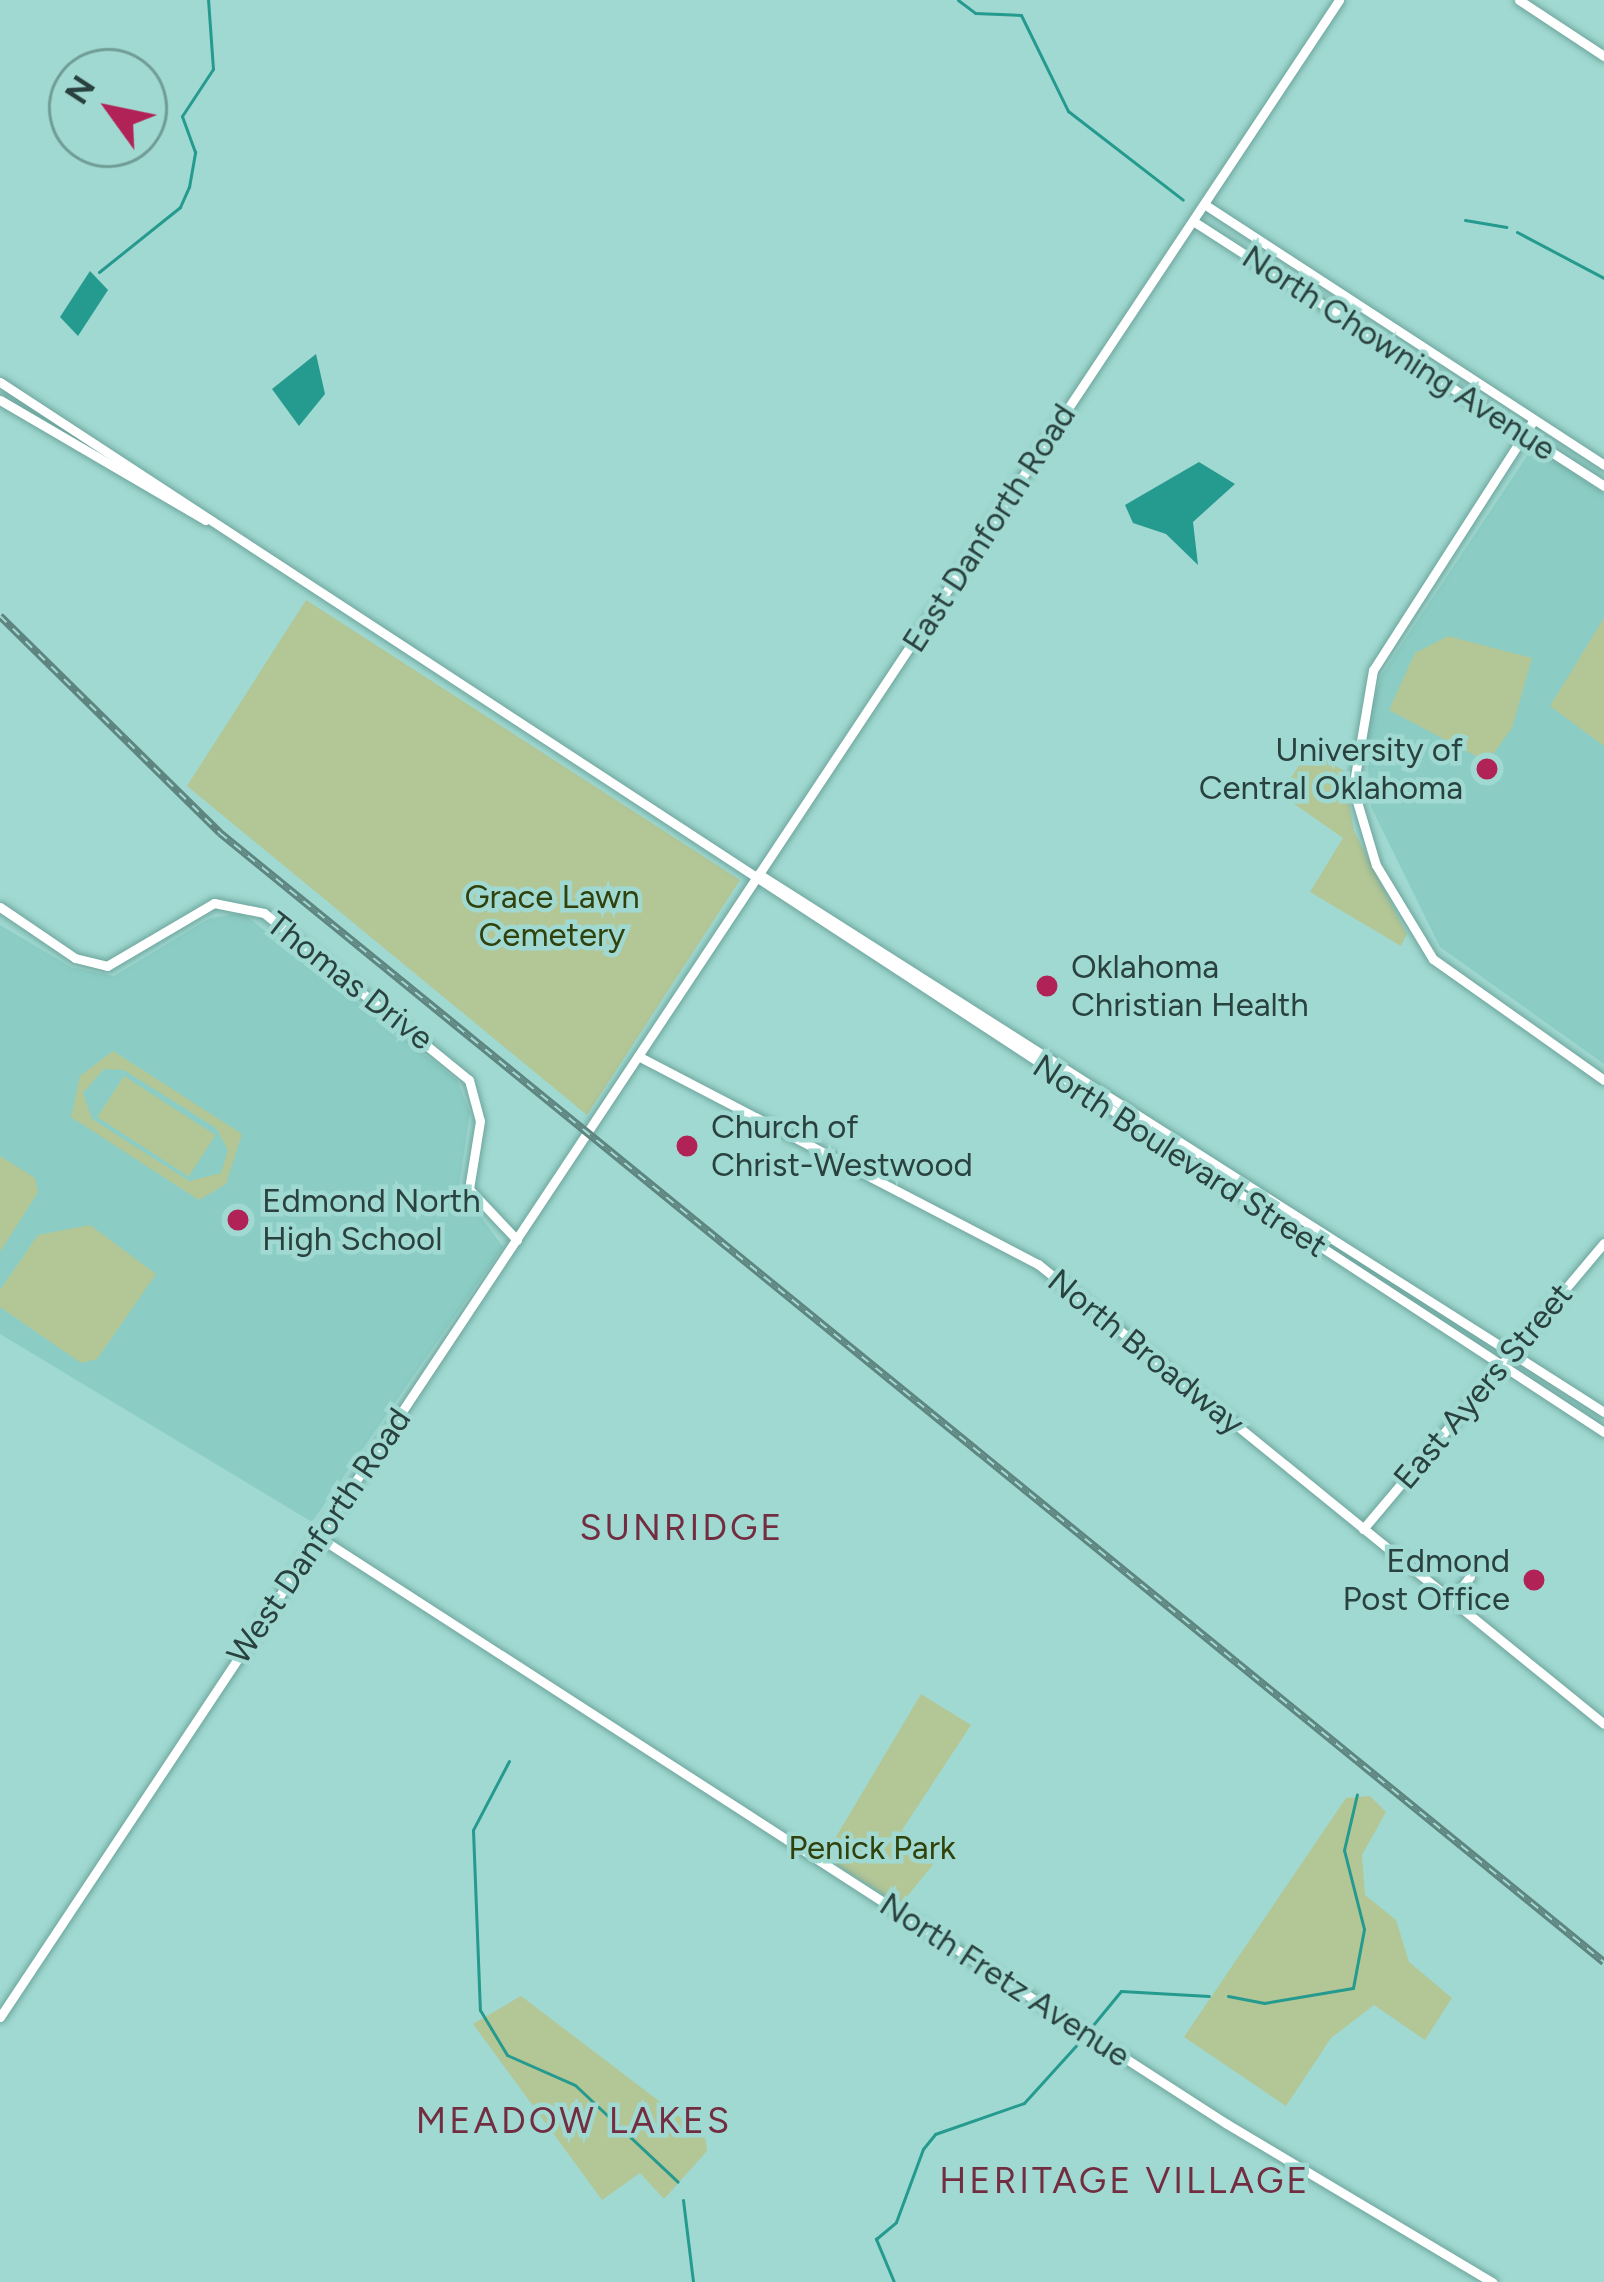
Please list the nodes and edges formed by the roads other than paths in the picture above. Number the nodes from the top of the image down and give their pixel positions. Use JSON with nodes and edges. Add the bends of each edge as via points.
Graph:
{"nodes":[{"id":1,"x":1339,"y":0,"type":"edge"},
{"id":2,"x":1519,"y":0,"type":"edge"},
{"id":3,"x":1604,"y":56,"type":"edge"},
{"id":4,"x":1204,"y":204,"type":"junction"},
{"id":5,"x":1193,"y":221,"type":"junction"},
{"id":6,"x":0,"y":382,"type":"edge"},
{"id":7,"x":0,"y":400,"type":"edge"},
{"id":8,"x":1533,"y":421,"type":"junction"},
{"id":9,"x":1526,"y":434,"type":"junction"},
{"id":10,"x":1604,"y":465,"type":"edge"},
{"id":11,"x":1604,"y":486,"type":"edge"},
{"id":12,"x":206,"y":520,"type":"junction"},
{"id":13,"x":762,"y":876,"type":"junction"},
{"id":14,"x":0,"y":908,"type":"edge"},
{"id":15,"x":943,"y":982,"type":"junction"},
{"id":16,"x":944,"y":1003,"type":"junction"},
{"id":17,"x":638,"y":1056,"type":"junction"},
{"id":18,"x":1604,"y":1080,"type":"edge"},
{"id":19,"x":1094,"y":1081,"type":"junction"},
{"id":20,"x":1094,"y":1100,"type":"junction"},
{"id":21,"x":517,"y":1240,"type":"junction"},
{"id":22,"x":1604,"y":1243,"type":"edge"},
{"id":23,"x":1509,"y":1352,"type":"junction"},
{"id":24,"x":1499,"y":1364,"type":"junction"},
{"id":25,"x":1604,"y":1412,"type":"edge"},
{"id":26,"x":1604,"y":1432,"type":"edge"},
{"id":27,"x":1364,"y":1529,"type":"junction"},
{"id":28,"x":317,"y":1536,"type":"junction"},
{"id":29,"x":1470,"y":1576,"type":"dead end"},
{"id":30,"x":1451,"y":1600,"type":"junction"},
{"id":31,"x":1604,"y":1724,"type":"edge"},
{"id":32,"x":0,"y":2017,"type":"edge"},
{"id":33,"x":1492,"y":2282,"type":"edge"}],
"edges":[{"from":1,"to":4,"type":"main road","name":"East Danforth Road"},
{"from":2,"to":3,"type":"main road"},
{"from":4,"to":5,"type":"main road","name":"East Danforth Road"},
{"from":4,"to":8,"type":"main road","name":"North Chowning Avenue"},
{"from":5,"to":9,"type":"main road","name":"North Chowning Avenue"},
{"from":5,"to":13,"type":"main road","name":"East Danforth Road"},
{"from":6,"to":12,"type":"main road","name":"North Boulevard Street"},
{"from":7,"to":12,"type":"main road","name":"North Boulevard Street"},
{"from":8,"to":9,"type":"main road"},
{"from":8,"to":10,"type":"main road","name":"North Chowning Avenue"},
{"from":9,"to":11,"type":"main road","name":"North Chowning Avenue"},
{"from":9,"to":18,"type":"main road","via":[[1361,698],[1351,760],[1360,824],[1433,959]]},
{"from":12,"to":13,"type":"main road","name":"North Boulevard Street"},
{"from":13,"to":15,"type":"main road","name":"North Boulevard Street"},
{"from":13,"to":16,"type":"main road","name":"North Boulevard Street"},
{"from":13,"to":17,"type":"main road","name":"East Danforth Road"},
{"from":14,"to":21,"type":"main road","name":"Thomas Drive","via":[[76,958],[107,965],[214,903],[264,913],[469,1080],[480,1121],[469,1189]]},
{"from":15,"to":16,"type":"main road"},
{"from":15,"to":19,"type":"main road","name":"North Boulevard Street"},
{"from":16,"to":20,"type":"main road","name":"North Boulevard Street"},
{"from":17,"to":21,"type":"main road","name":"West Danforth Road"},
{"from":17,"to":27,"type":"main road","name":"North Broadway","via":[[1009,1244]]},
{"from":19,"to":20,"type":"main road"},
{"from":19,"to":23,"type":"main road","name":"North Boulevard Street"},
{"from":20,"to":24,"type":"main road","name":"North Boulevard Street"},
{"from":21,"to":28,"type":"main road","name":"West Danforth Road"},
{"from":22,"to":23,"type":"main road","name":"East Ayers Street"},
{"from":23,"to":24,"type":"main road","name":"East Ayers Street"},
{"from":23,"to":25,"type":"main road","name":"North Boulevard Street"},
{"from":24,"to":26,"type":"main road","name":"North Boulevard Street"},
{"from":24,"to":27,"type":"main road","name":"East Ayers Street"},
{"from":27,"to":30,"type":"main road","name":"North Broadway"},
{"from":28,"to":32,"type":"main road","name":"West Danforth Road"},
{"from":28,"to":33,"type":"main road","name":"North Fretz Avenue","via":[[1227,2124]]},
{"from":29,"to":30,"type":"main road"},
{"from":30,"to":31,"type":"main road","name":"North Broadway"}]}
